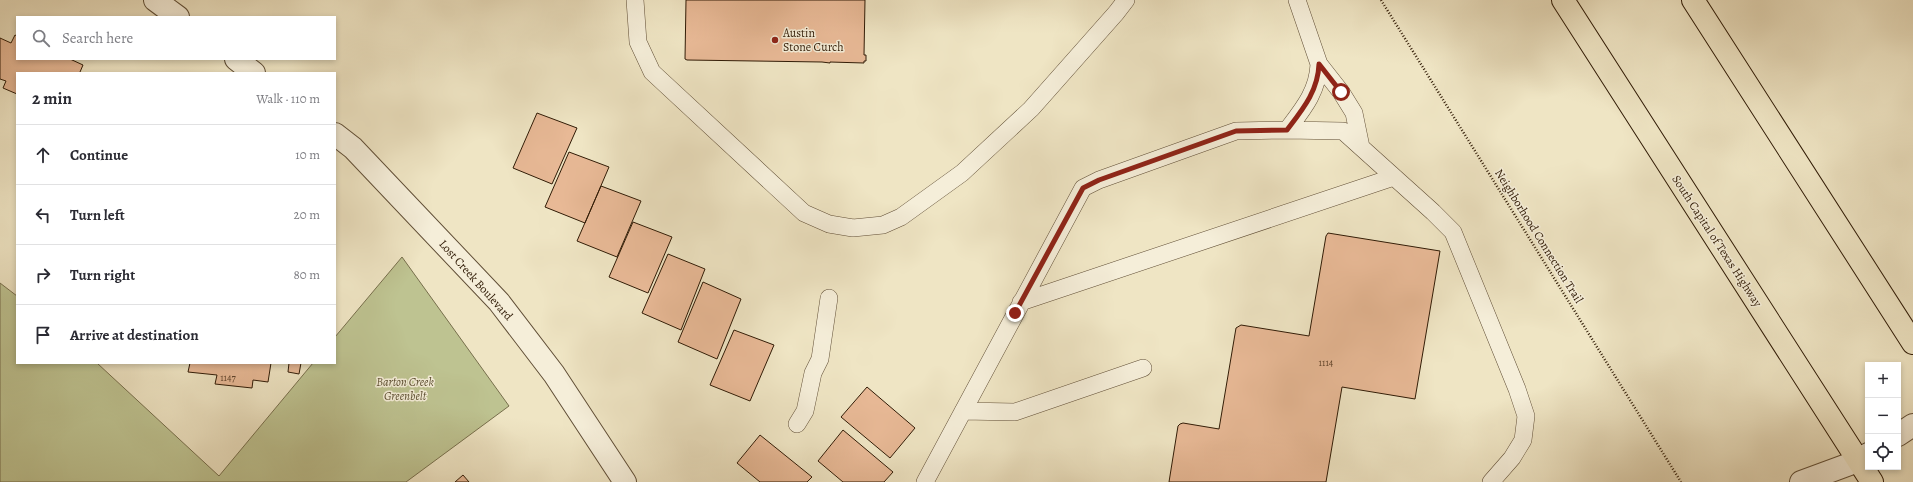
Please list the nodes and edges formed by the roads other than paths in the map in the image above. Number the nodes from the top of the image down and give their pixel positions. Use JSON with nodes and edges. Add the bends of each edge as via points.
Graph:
{"nodes":[{"id":1,"x":155,"y":0,"type":"edge"},
{"id":2,"x":635,"y":0,"type":"edge"},
{"id":3,"x":1126,"y":0,"type":"edge"},
{"id":4,"x":1297,"y":0,"type":"edge"},
{"id":5,"x":1563,"y":0,"type":"edge"},
{"id":6,"x":1693,"y":0,"type":"edge"},
{"id":7,"x":177,"y":16,"type":"edge"},
{"id":8,"x":237,"y":60,"type":"edge"},
{"id":9,"x":1319,"y":64,"type":"junction"},
{"id":10,"x":253,"y":72,"type":"edge"},
{"id":11,"x":1287,"y":130,"type":"junction"},
{"id":12,"x":336,"y":135,"type":"edge"},
{"id":13,"x":1361,"y":147,"type":"junction"},
{"id":14,"x":1394,"y":177,"type":"junction"},
{"id":15,"x":829,"y":298,"type":"dead end"},
{"id":16,"x":1021,"y":302,"type":"junction"},
{"id":17,"x":1913,"y":343,"type":"edge"},
{"id":18,"x":1143,"y":368,"type":"dead end"},
{"id":19,"x":963,"y":411,"type":"junction"},
{"id":20,"x":796,"y":424,"type":"dead end"},
{"id":21,"x":1913,"y":425,"type":"edge"},
{"id":22,"x":1900,"y":434,"type":"edge"},
{"id":23,"x":1863,"y":458,"type":"edge"},
{"id":24,"x":625,"y":482,"type":"edge"},
{"id":25,"x":925,"y":482,"type":"edge"},
{"id":26,"x":1491,"y":482,"type":"edge"},
{"id":27,"x":1801,"y":482,"type":"edge"},
{"id":28,"x":1839,"y":482,"type":"edge"},
{"id":29,"x":1872,"y":482,"type":"edge"}],
"edges":[{"from":1,"to":7,"type":"street"},
{"from":2,"to":3,"type":"lane","via":[[638,42],[652,72],[804,213],[829,224],[853,228],[883,225],[901,216],[962,173],[1031,109]]},
{"from":4,"to":9,"type":"lane"},
{"from":5,"to":23,"type":"highway","name":"South Capital of Texas Highway"},
{"from":6,"to":17,"type":"highway"},
{"from":8,"to":10,"type":"street"},
{"from":9,"to":11,"type":"lane","via":[[1319,75],[1312,95]]},
{"from":9,"to":13,"type":"lane","via":[[1354,113]]},
{"from":11,"to":13,"type":"lane","via":[[1343,131]]},
{"from":11,"to":16,"type":"lane","via":[[1236,131],[1083,188]]},
{"from":12,"to":24,"type":"street","name":"Lost Creek Boulevard","via":[[354,148],[499,302],[554,374]]},
{"from":13,"to":14,"type":"lane"},
{"from":14,"to":16,"type":"lane"},
{"from":14,"to":26,"type":"lane","via":[[1453,232],[1526,416],[1523,440],[1512,458]]},
{"from":15,"to":20,"type":"lane","via":[[820,359],[805,411]]},
{"from":16,"to":19,"type":"lane"},
{"from":18,"to":19,"type":"lane","via":[[1015,412]]},
{"from":19,"to":25,"type":"lane"},
{"from":21,"to":22,"type":"street"},
{"from":23,"to":27,"type":"street"},
{"from":23,"to":28,"type":"street"},
{"from":23,"to":29,"type":"highway","name":"South Capital of Texas Highway"}]}
